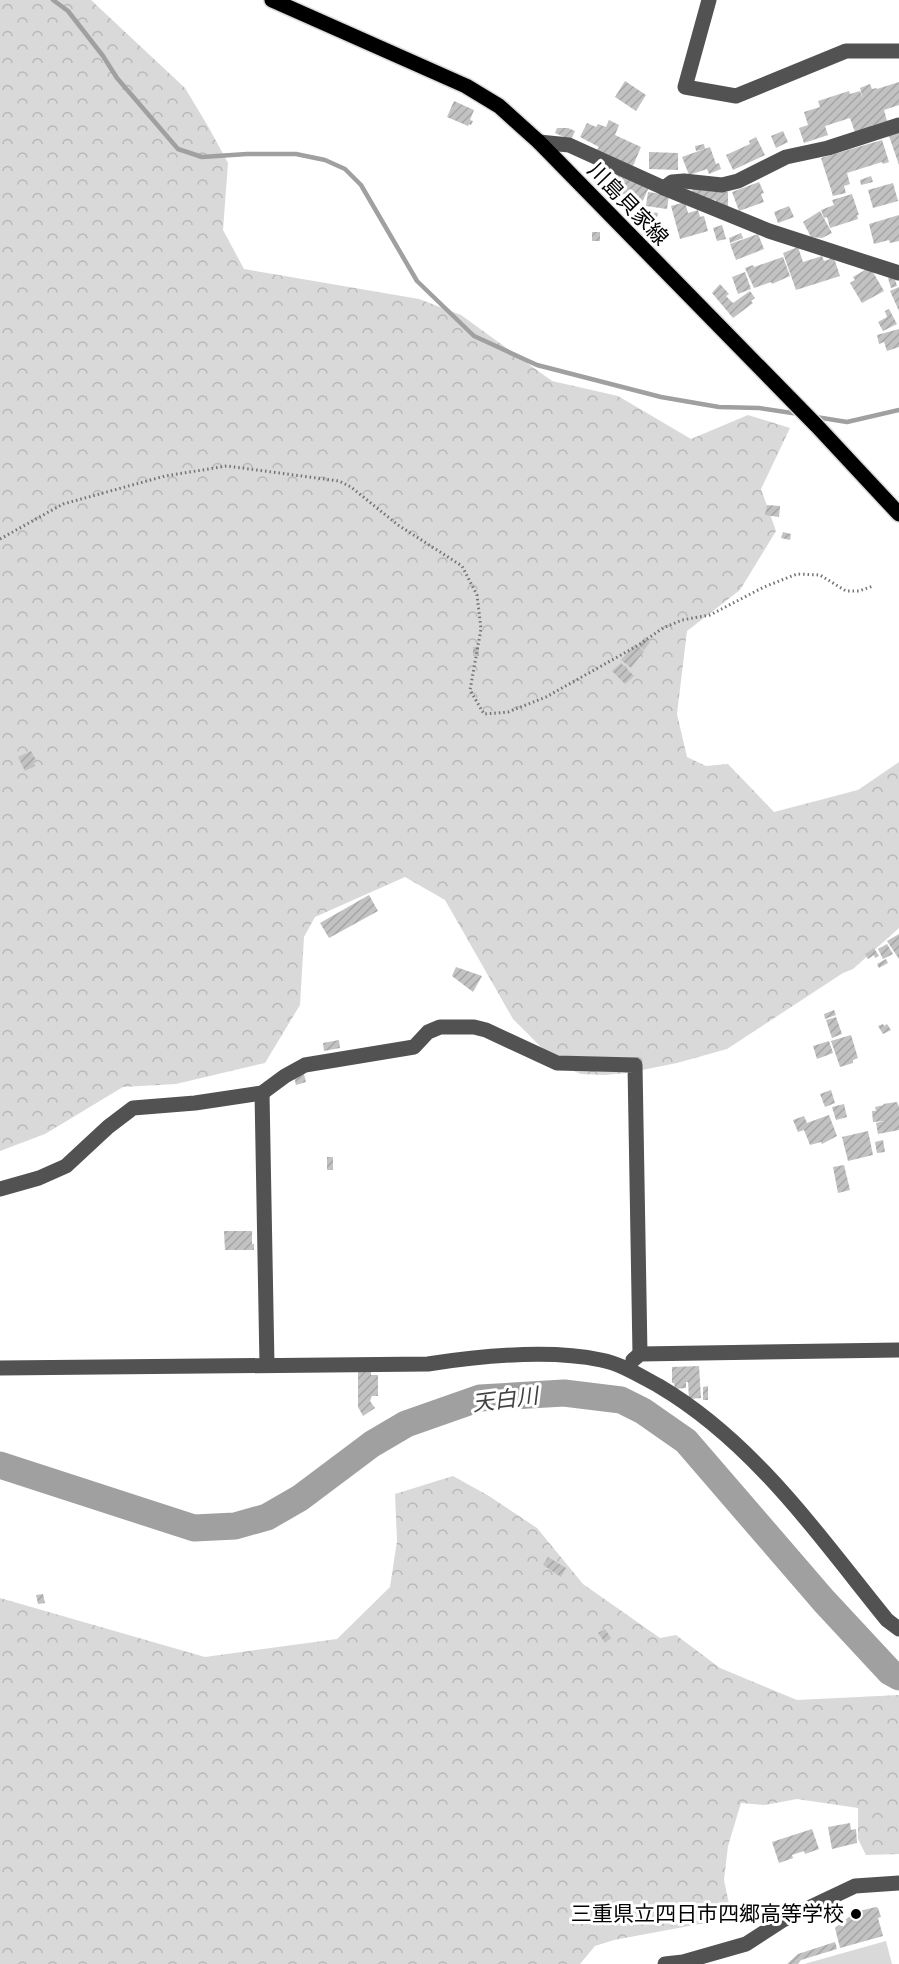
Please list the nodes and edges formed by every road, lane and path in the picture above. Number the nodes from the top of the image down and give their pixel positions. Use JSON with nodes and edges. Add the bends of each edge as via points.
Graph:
{"nodes":[{"id":1,"x":272,"y":0,"type":"edge"},
{"id":2,"x":709,"y":0,"type":"edge"},
{"id":3,"x":899,"y":51,"type":"edge"},
{"id":4,"x":899,"y":126,"type":"edge"},
{"id":5,"x":539,"y":142,"type":"junction"},
{"id":6,"x":664,"y":188,"type":"junction"},
{"id":7,"x":899,"y":273,"type":"edge"},
{"id":8,"x":899,"y":514,"type":"edge"},
{"id":9,"x":0,"y":539,"type":"edge"},
{"id":10,"x":873,"y":586,"type":"dead end"},
{"id":11,"x":262,"y":1093,"type":"junction"},
{"id":12,"x":0,"y":1189,"type":"edge"},
{"id":13,"x":899,"y":1350,"type":"edge"},
{"id":14,"x":640,"y":1354,"type":"junction"},
{"id":15,"x":267,"y":1365,"type":"junction"},
{"id":16,"x":624,"y":1367,"type":"junction"},
{"id":17,"x":0,"y":1368,"type":"edge"},
{"id":18,"x":899,"y":1629,"type":"edge"},
{"id":19,"x":899,"y":1883,"type":"edge"},
{"id":20,"x":665,"y":1964,"type":"edge"}],
"edges":[{"from":1,"to":5,"type":"main road","name":"川島貝家線","via":[[466,86],[499,106]]},
{"from":2,"to":3,"type":"street","via":[[685,87],[736,96],[846,51]]},
{"from":4,"to":6,"type":"street","via":[[786,157],[738,181],[722,185],[672,182]]},
{"from":5,"to":6,"type":"street","via":[[569,145]]},
{"from":5,"to":8,"type":"main road","name":"川島貝家線"},
{"from":6,"to":7,"type":"street","via":[[769,231]]},
{"from":9,"to":10,"type":"path","via":[[63,504],[165,476],[227,466],[339,481],[462,566],[477,595],[482,629],[470,690],[484,714],[508,712],[546,697],[663,628],[710,615],[798,574],[820,575],[846,591]]},
{"from":11,"to":12,"type":"street","via":[[133,1108],[66,1166]]},
{"from":11,"to":14,"type":"street","via":[[305,1065],[414,1047],[428,1032],[450,1026],[486,1030],[556,1063],[635,1065]]},
{"from":11,"to":15,"type":"street"},
{"from":13,"to":14,"type":"street"},
{"from":14,"to":16,"type":"street"},
{"from":15,"to":16,"type":"street","via":[[428,1364],[484,1356],[546,1355],[578,1356]]},
{"from":15,"to":17,"type":"street"},
{"from":16,"to":18,"type":"street","via":[[700,1413],[747,1454],[887,1620]]},
{"from":19,"to":20,"type":"street","via":[[855,1886],[783,1920],[746,1944]]}]}
